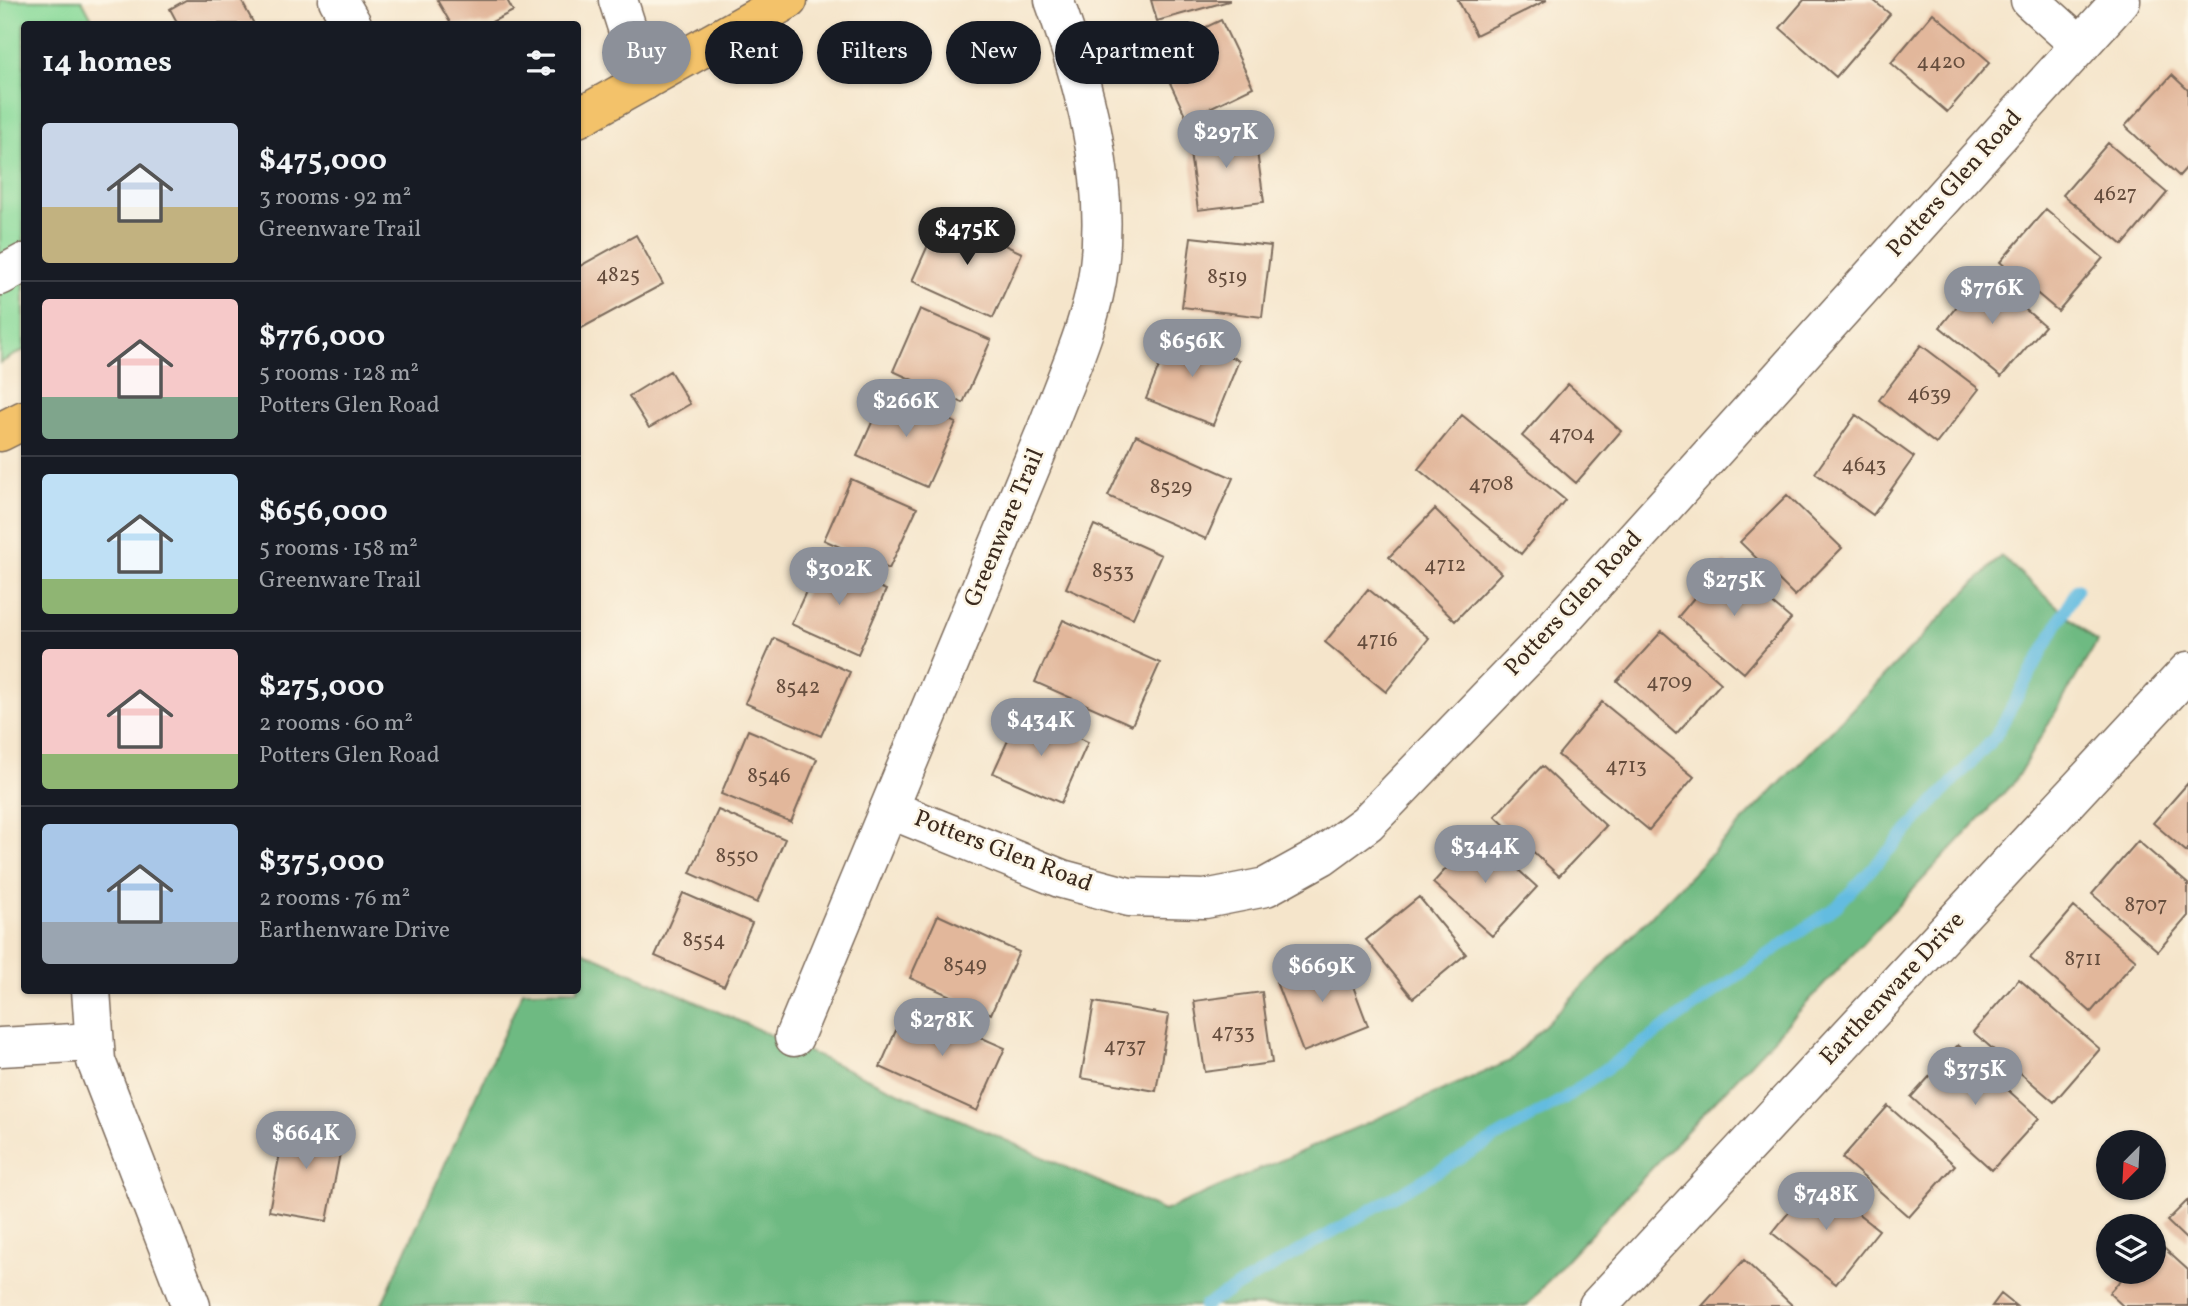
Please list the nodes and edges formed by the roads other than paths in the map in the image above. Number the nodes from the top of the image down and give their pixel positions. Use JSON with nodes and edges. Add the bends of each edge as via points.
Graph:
{"nodes":[{"id":1,"x":338,"y":0,"type":"edge"},
{"id":2,"x":618,"y":0,"type":"edge"},
{"id":3,"x":788,"y":0,"type":"edge"},
{"id":4,"x":1055,"y":0,"type":"edge"},
{"id":5,"x":2030,"y":0,"type":"edge"},
{"id":6,"x":2121,"y":0,"type":"edge"},
{"id":7,"x":350,"y":21,"type":"edge"},
{"id":8,"x":625,"y":21,"type":"edge"},
{"id":9,"x":2080,"y":45,"type":"junction"},
{"id":10,"x":691,"y":55,"type":"edge"},
{"id":11,"x":639,"y":84,"type":"edge"},
{"id":12,"x":581,"y":116,"type":"edge"},
{"id":13,"x":21,"y":265,"type":"edge"},
{"id":14,"x":0,"y":276,"type":"edge"},
{"id":15,"x":21,"y":422,"type":"edge"},
{"id":16,"x":0,"y":432,"type":"edge"},
{"id":17,"x":2188,"y":671,"type":"edge"},
{"id":18,"x":889,"y":809,"type":"junction"},
{"id":19,"x":91,"y":994,"type":"edge"},
{"id":20,"x":794,"y":1037,"type":"dead end"},
{"id":21,"x":94,"y":1042,"type":"junction"},
{"id":22,"x":0,"y":1047,"type":"edge"},
{"id":23,"x":191,"y":1306,"type":"edge"},
{"id":24,"x":1598,"y":1306,"type":"edge"}],
"edges":[{"from":1,"to":7,"type":"street"},
{"from":2,"to":8,"type":"street"},
{"from":3,"to":10,"type":"main road"},
{"from":4,"to":18,"type":"street","name":"Greenware Trail","via":[[1089,115],[1098,165],[1102,190],[1099,267],[1084,329],[1047,428]]},
{"from":5,"to":9,"type":"street"},
{"from":6,"to":9,"type":"street","name":"Potters Glen Road"},
{"from":9,"to":18,"type":"street","name":"Potters Glen Road","via":[[1538,646],[1367,823],[1322,856],[1266,887],[1205,900],[1129,897],[1062,879]]},
{"from":11,"to":12,"type":"main road"},
{"from":13,"to":14,"type":"street"},
{"from":15,"to":16,"type":"main road"},
{"from":17,"to":24,"type":"street","name":"Earthenware Drive"},
{"from":18,"to":20,"type":"street","name":"Greenware Trail"},
{"from":19,"to":21,"type":"street"},
{"from":21,"to":22,"type":"street"},
{"from":21,"to":23,"type":"street","via":[[96,1061]]}]}
